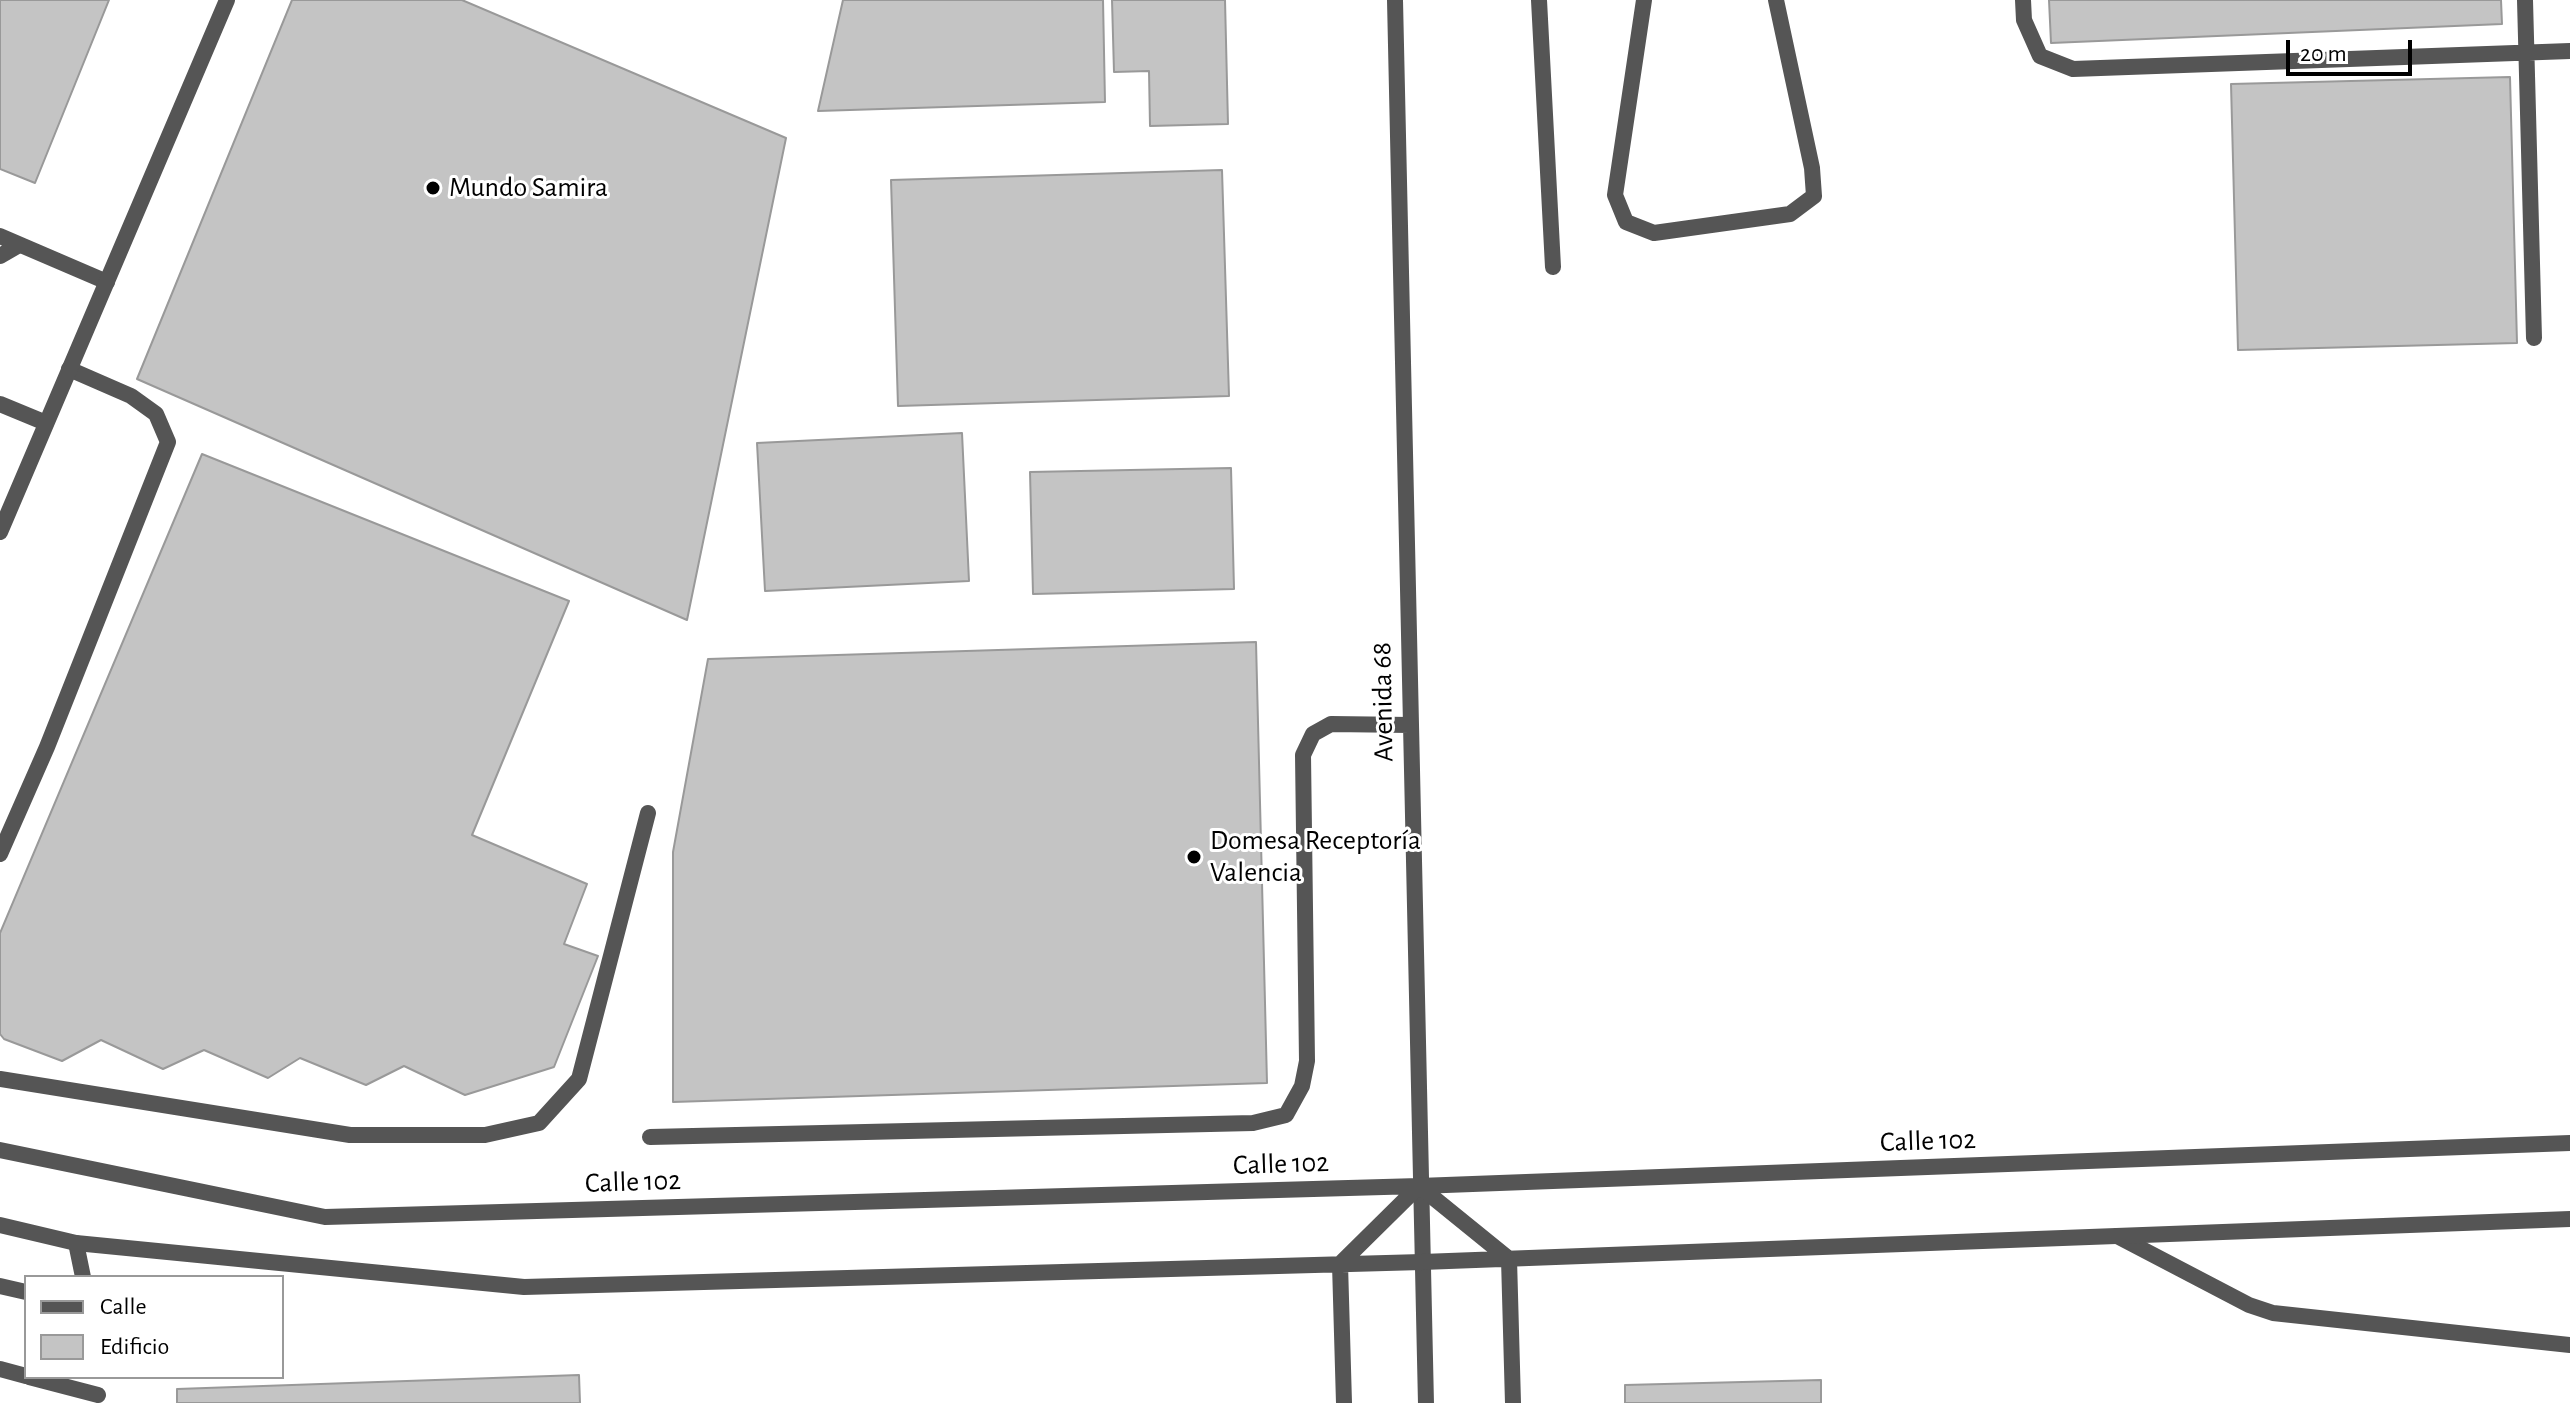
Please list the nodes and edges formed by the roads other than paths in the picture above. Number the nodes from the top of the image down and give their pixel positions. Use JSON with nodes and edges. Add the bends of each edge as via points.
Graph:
{"nodes":[{"id":1,"x":227,"y":0,"type":"edge"},
{"id":2,"x":1395,"y":0,"type":"edge"},
{"id":3,"x":1539,"y":0,"type":"edge"},
{"id":4,"x":1644,"y":0,"type":"edge"},
{"id":5,"x":1776,"y":0,"type":"edge"},
{"id":6,"x":2023,"y":0,"type":"edge"},
{"id":7,"x":2525,"y":0,"type":"edge"},
{"id":8,"x":2570,"y":51,"type":"edge"},
{"id":9,"x":2526,"y":55,"type":"junction"},
{"id":10,"x":0,"y":236,"type":"edge"},
{"id":11,"x":19,"y":245,"type":"junction"},
{"id":12,"x":0,"y":256,"type":"edge"},
{"id":13,"x":1553,"y":267,"type":"dead end"},
{"id":14,"x":107,"y":282,"type":"junction"},
{"id":15,"x":2534,"y":338,"type":"dead end"},
{"id":16,"x":69,"y":369,"type":"junction"},
{"id":17,"x":0,"y":404,"type":"edge"},
{"id":18,"x":46,"y":423,"type":"junction"},
{"id":19,"x":0,"y":532,"type":"edge"},
{"id":20,"x":1410,"y":725,"type":"junction"},
{"id":21,"x":648,"y":813,"type":"dead end"},
{"id":22,"x":0,"y":854,"type":"edge"},
{"id":23,"x":0,"y":1079,"type":"edge"},
{"id":24,"x":650,"y":1137,"type":"dead end"},
{"id":25,"x":2570,"y":1143,"type":"edge"},
{"id":26,"x":0,"y":1150,"type":"edge"},
{"id":27,"x":1419,"y":1186,"type":"junction"},
{"id":28,"x":2570,"y":1219,"type":"edge"},
{"id":29,"x":0,"y":1225,"type":"edge"},
{"id":30,"x":2117,"y":1236,"type":"junction"},
{"id":31,"x":76,"y":1243,"type":"junction"},
{"id":32,"x":1509,"y":1259,"type":"junction"},
{"id":33,"x":1422,"y":1262,"type":"junction"},
{"id":34,"x":1340,"y":1264,"type":"junction"},
{"id":35,"x":83,"y":1275,"type":"edge"},
{"id":36,"x":0,"y":1286,"type":"edge"},
{"id":37,"x":24,"y":1292,"type":"edge"},
{"id":38,"x":2570,"y":1345,"type":"edge"},
{"id":39,"x":0,"y":1369,"type":"edge"},
{"id":40,"x":24,"y":1376,"type":"edge"},
{"id":41,"x":34,"y":1379,"type":"edge"},
{"id":42,"x":96,"y":1379,"type":"edge"},
{"id":43,"x":97,"y":1399,"type":"edge"},
{"id":44,"x":1344,"y":1403,"type":"edge"},
{"id":45,"x":1426,"y":1403,"type":"edge"},
{"id":46,"x":1513,"y":1403,"type":"edge"}],
"edges":[{"from":1,"to":14,"type":"street"},
{"from":2,"to":20,"type":"street","name":"Avenida 68"},
{"from":3,"to":13,"type":"street"},
{"from":4,"to":5,"type":"street","via":[[1615,195],[1626,222],[1654,233],[1790,214],[1814,196]]},
{"from":6,"to":9,"type":"street","via":[[2024,20],[2040,56],[2073,69]]},
{"from":7,"to":9,"type":"street"},
{"from":8,"to":9,"type":"street"},
{"from":9,"to":15,"type":"street"},
{"from":10,"to":11,"type":"street"},
{"from":11,"to":12,"type":"street"},
{"from":11,"to":14,"type":"street"},
{"from":14,"to":16,"type":"street"},
{"from":16,"to":18,"type":"street"},
{"from":16,"to":22,"type":"street","via":[[131,396],[156,414],[168,442]]},
{"from":17,"to":18,"type":"street"},
{"from":18,"to":19,"type":"street"},
{"from":20,"to":24,"type":"street","via":[[1331,724],[1313,734],[1303,755],[1307,1061],[1302,1086],[1286,1115],[1253,1123]]},
{"from":20,"to":27,"type":"street","name":"Avenida 68"},
{"from":21,"to":23,"type":"street","via":[[579,1079],[539,1123],[485,1135],[350,1135]]},
{"from":25,"to":27,"type":"street","name":"Calle 102"},
{"from":26,"to":27,"type":"street","name":"Calle 102","via":[[325,1217]]},
{"from":27,"to":32,"type":"street"},
{"from":27,"to":33,"type":"street","name":"Avenida 68"},
{"from":27,"to":34,"type":"street"},
{"from":28,"to":30,"type":"street"},
{"from":29,"to":31,"type":"street"},
{"from":30,"to":32,"type":"street"},
{"from":30,"to":38,"type":"street","via":[[2273,1313]]},
{"from":31,"to":34,"type":"street","via":[[524,1287]]},
{"from":31,"to":35,"type":"street"},
{"from":32,"to":33,"type":"street"},
{"from":32,"to":46,"type":"street"},
{"from":33,"to":34,"type":"street"},
{"from":33,"to":45,"type":"street","name":"Avenida 68"},
{"from":34,"to":44,"type":"street"},
{"from":36,"to":37,"type":"street"},
{"from":39,"to":40,"type":"street"},
{"from":41,"to":43,"type":"street"},
{"from":42,"to":43,"type":"street"}]}
